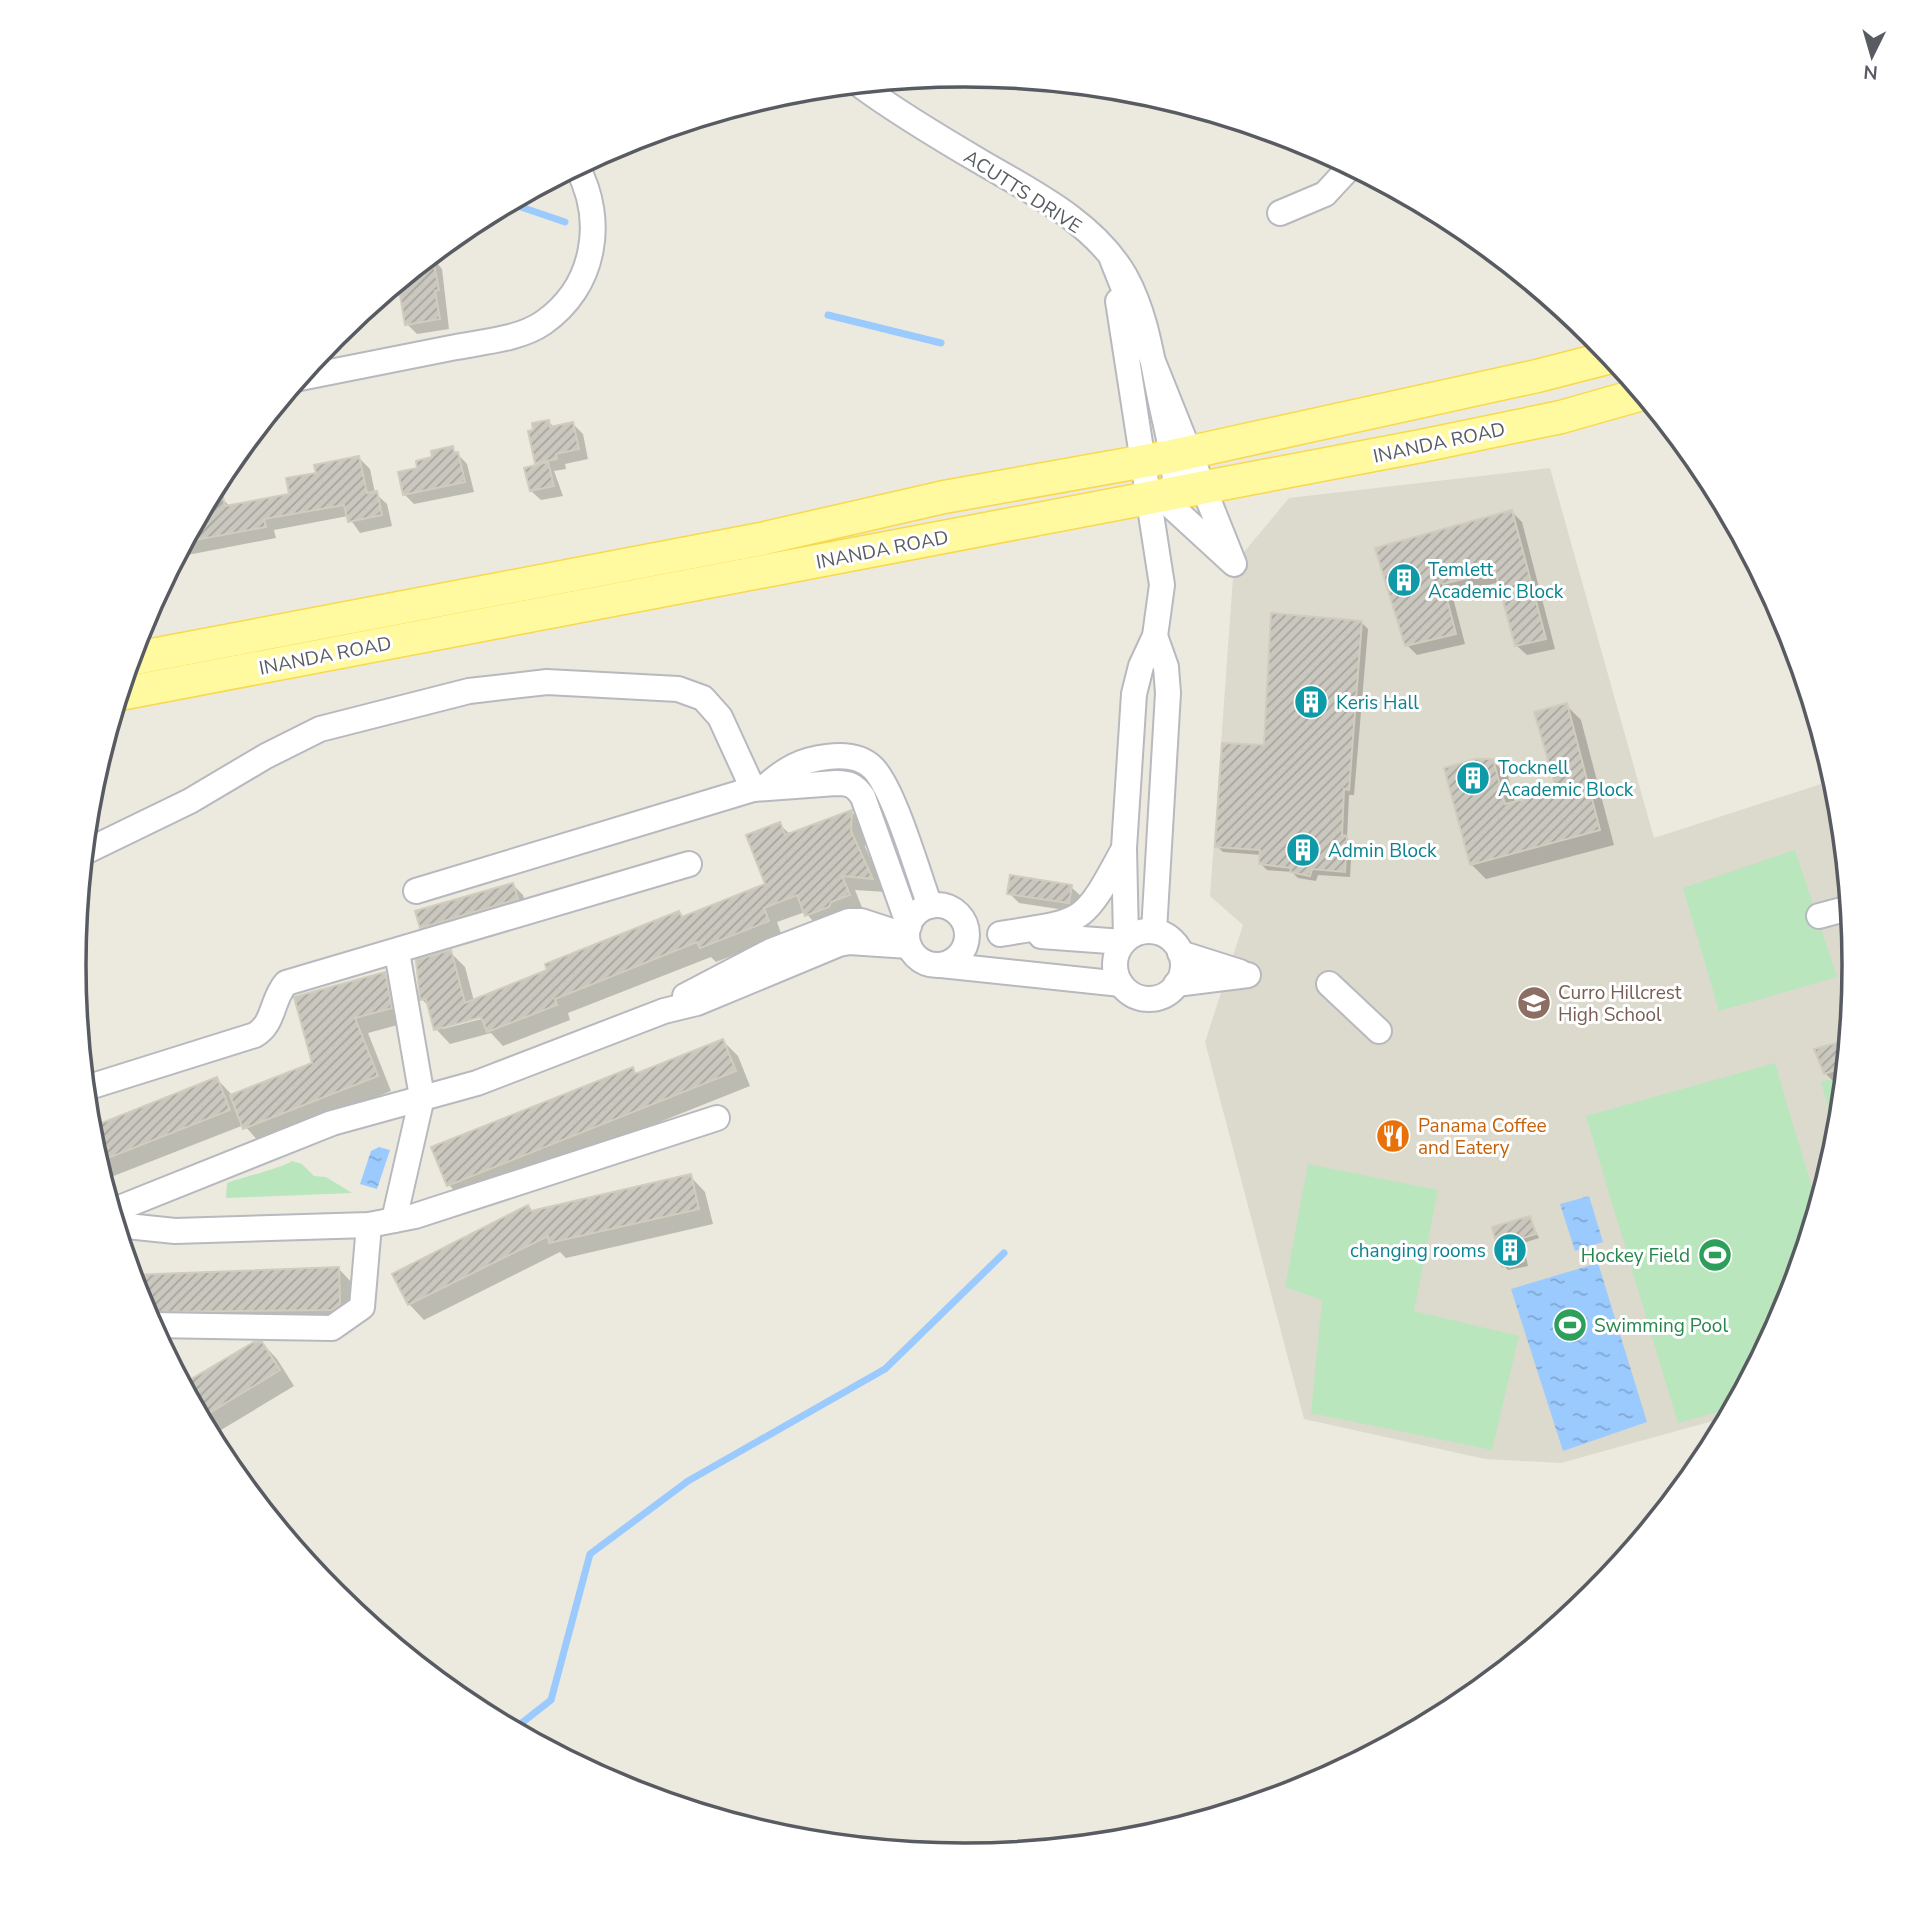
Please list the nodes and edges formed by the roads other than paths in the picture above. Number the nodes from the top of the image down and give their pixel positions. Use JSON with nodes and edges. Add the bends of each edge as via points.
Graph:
{"nodes":[{"id":1,"x":871,"y":92,"type":"edge"},
{"id":2,"x":1344,"y":173,"type":"edge"},
{"id":3,"x":581,"y":175,"type":"edge"},
{"id":4,"x":1280,"y":213,"type":"dead end"},
{"id":5,"x":1112,"y":259,"type":"junction"},
{"id":6,"x":1600,"y":360,"type":"edge"},
{"id":7,"x":314,"y":375,"type":"edge"},
{"id":8,"x":1633,"y":396,"type":"edge"},
{"id":9,"x":1173,"y":456,"type":"junction"},
{"id":10,"x":1176,"y":494,"type":"junction"},
{"id":11,"x":1155,"y":636,"type":"junction"},
{"id":12,"x":142,"y":657,"type":"edge"},
{"id":13,"x":129,"y":692,"type":"edge"},
{"id":14,"x":760,"y":788,"type":"junction"},
{"id":15,"x":93,"y":848,"type":"edge"},
{"id":16,"x":1124,"y":848,"type":"junction"},
{"id":17,"x":689,"y":864,"type":"dead end"},
{"id":18,"x":415,"y":891,"type":"dead end"},
{"id":19,"x":930,"y":906,"type":"junction"},
{"id":20,"x":1840,"y":910,"type":"edge"},
{"id":21,"x":1819,"y":916,"type":"dead end"},
{"id":22,"x":1153,"y":931,"type":"junction"},
{"id":23,"x":967,"y":932,"type":"junction"},
{"id":24,"x":1000,"y":934,"type":"junction"},
{"id":25,"x":908,"y":936,"type":"junction"},
{"id":26,"x":1125,"y":941,"type":"junction"},
{"id":27,"x":397,"y":952,"type":"junction"},
{"id":28,"x":1180,"y":953,"type":"junction"},
{"id":29,"x":941,"y":965,"type":"junction"},
{"id":30,"x":1121,"y":984,"type":"junction"},
{"id":31,"x":1177,"y":984,"type":"junction"},
{"id":32,"x":1329,"y":984,"type":"dead end"},
{"id":33,"x":1380,"y":1031,"type":"dead end"},
{"id":34,"x":94,"y":1085,"type":"edge"},
{"id":35,"x":422,"y":1097,"type":"junction"},
{"id":36,"x":717,"y":1118,"type":"dead end"},
{"id":37,"x":168,"y":1189,"type":"junction"},
{"id":38,"x":121,"y":1208,"type":"edge"},
{"id":39,"x":394,"y":1220,"type":"junction"},
{"id":40,"x":369,"y":1225,"type":"junction"},
{"id":41,"x":126,"y":1226,"type":"edge"},
{"id":42,"x":175,"y":1231,"type":"junction"},
{"id":43,"x":164,"y":1325,"type":"edge"}],
"edges":[{"from":1,"to":5,"type":"street","name":"ACUTTS DRIVE","via":[[1047,202],[1095,239]]},
{"from":2,"to":4,"type":"street","via":[[1325,194]]},
{"from":3,"to":7,"type":"street","via":[[593,212],[589,260],[576,289],[542,323],[485,341]]},
{"from":5,"to":9,"type":"street","name":"ACUTTS DRIVE","via":[[1143,320]]},
{"from":5,"to":10,"type":"street","name":"ACUTTS DRIVE","via":[[1234,564],[1173,508]]},
{"from":5,"to":11,"type":"street","via":[[1162,585]]},
{"from":6,"to":9,"type":"main road","name":"INANDA ROAD"},
{"from":8,"to":10,"type":"main road","name":"INANDA ROAD","via":[[1523,425]]},
{"from":9,"to":10,"type":"street","name":"ACUTTS DRIVE"},
{"from":9,"to":12,"type":"main road","name":"INANDA ROAD","via":[[944,497],[761,539]]},
{"from":10,"to":13,"type":"main road","name":"INANDA ROAD"},
{"from":11,"to":16,"type":"street","via":[[1134,694]]},
{"from":11,"to":22,"type":"street","via":[[1166,667],[1168,693]]},
{"from":14,"to":15,"type":"street","via":[[720,717],[704,698],[678,689],[547,682],[469,691],[320,729]]},
{"from":14,"to":18,"type":"street"},
{"from":14,"to":19,"type":"street","via":[[807,760],[845,757],[872,767],[885,785]]},
{"from":14,"to":25,"type":"street","via":[[848,783],[857,788]]},
{"from":16,"to":24,"type":"street","via":[[1094,903],[1082,915],[1056,926]]},
{"from":16,"to":26,"type":"street"},
{"from":17,"to":27,"type":"street"},
{"from":19,"to":23,"type":"street","via":[[958,914]]},
{"from":19,"to":25,"type":"street","via":[[913,917]]},
{"from":20,"to":21,"type":"street"},
{"from":22,"to":26,"type":"street"},
{"from":22,"to":28,"type":"street","via":[[1170,938]]},
{"from":23,"to":24,"type":"street"},
{"from":23,"to":29,"type":"street","via":[[961,954]]},
{"from":24,"to":26,"type":"street"},
{"from":25,"to":29,"type":"street","via":[[922,961]]},
{"from":25,"to":35,"type":"street","via":[[849,942],[838,935],[724,972],[664,1011],[477,1083]]},
{"from":26,"to":30,"type":"street","via":[[1115,965]]},
{"from":27,"to":34,"type":"street","via":[[286,983],[265,1029],[255,1035]]},
{"from":27,"to":35,"type":"street"},
{"from":28,"to":31,"type":"street"},
{"from":28,"to":31,"type":"street","via":[[1248,975]]},
{"from":29,"to":30,"type":"street"},
{"from":30,"to":31,"type":"street","via":[[1128,992],[1149,998],[1159,997]]},
{"from":32,"to":33,"type":"street"},
{"from":35,"to":37,"type":"street","via":[[332,1123]]},
{"from":35,"to":39,"type":"street"},
{"from":36,"to":39,"type":"street"},
{"from":37,"to":38,"type":"street"},
{"from":37,"to":42,"type":"street"},
{"from":39,"to":40,"type":"street"},
{"from":40,"to":42,"type":"street"},
{"from":40,"to":43,"type":"street","via":[[362,1307],[332,1328]]},
{"from":41,"to":42,"type":"street"}]}
